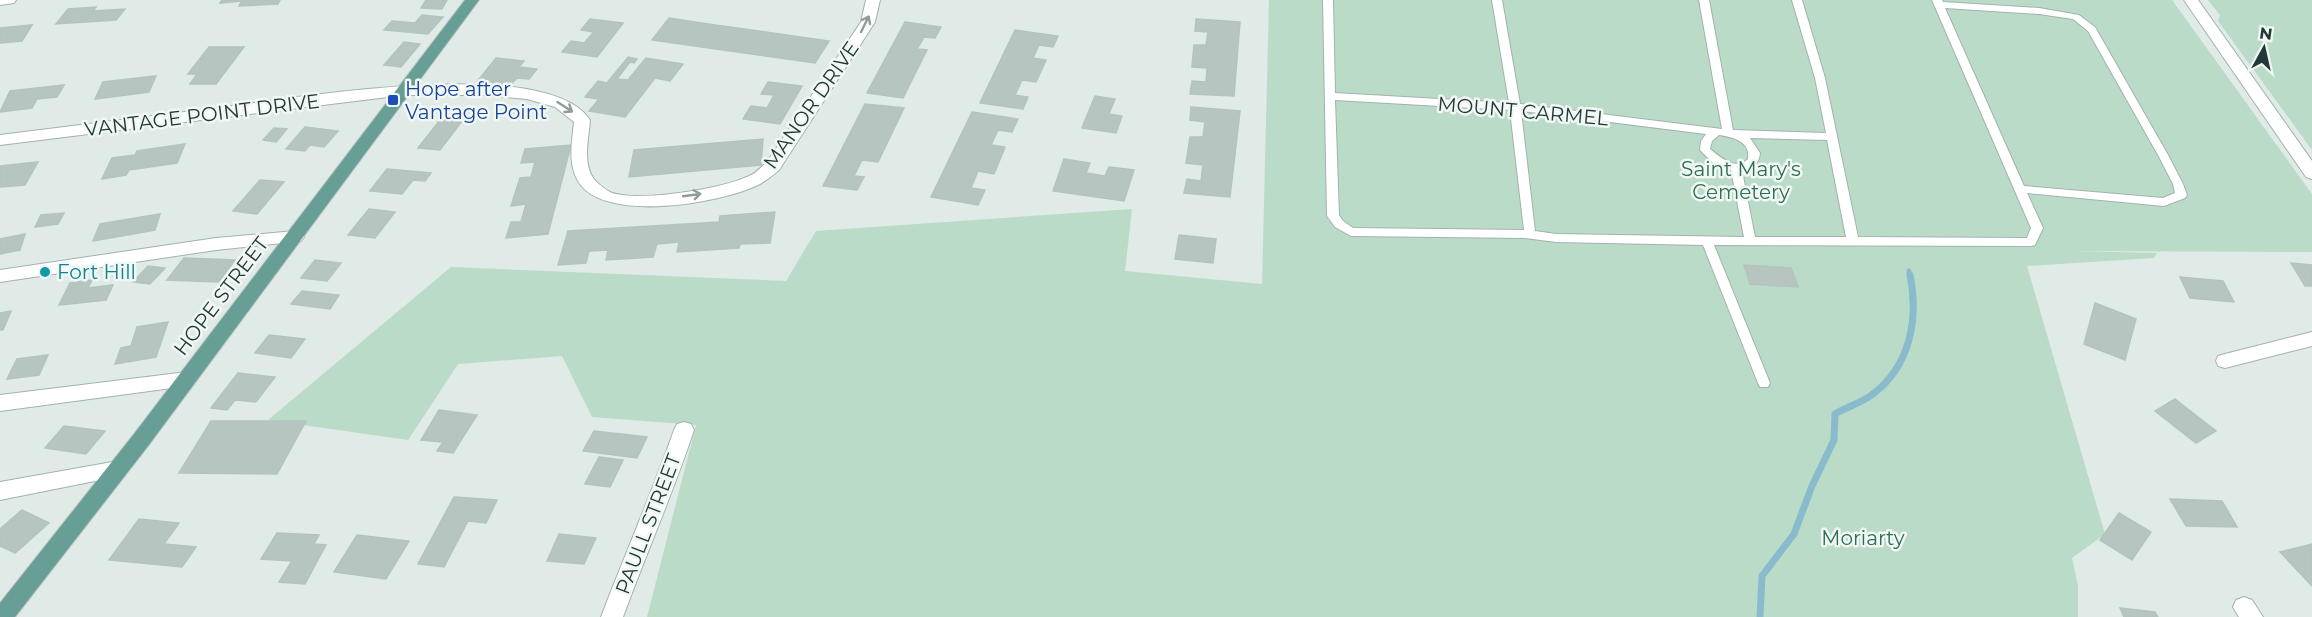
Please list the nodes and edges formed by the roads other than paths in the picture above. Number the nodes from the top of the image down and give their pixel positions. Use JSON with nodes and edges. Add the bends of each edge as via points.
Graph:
{"nodes":[{"id":1,"x":9,"y":0,"type":"edge"},
{"id":2,"x":472,"y":0,"type":"edge"},
{"id":3,"x":873,"y":0,"type":"edge"},
{"id":4,"x":1328,"y":0,"type":"edge"},
{"id":5,"x":1497,"y":0,"type":"edge"},
{"id":6,"x":1704,"y":0,"type":"edge"},
{"id":7,"x":1797,"y":0,"type":"edge"},
{"id":8,"x":2191,"y":0,"type":"edge"},
{"id":9,"x":0,"y":1,"type":"edge"},
{"id":10,"x":1938,"y":2,"type":"edge"},
{"id":11,"x":404,"y":90,"type":"junction"},
{"id":12,"x":1329,"y":96,"type":"junction"},
{"id":13,"x":1515,"y":107,"type":"junction"},
{"id":14,"x":1727,"y":133,"type":"junction"},
{"id":15,"x":1833,"y":137,"type":"junction"},
{"id":16,"x":0,"y":140,"type":"edge"},
{"id":17,"x":1736,"y":168,"type":"junction"},
{"id":18,"x":2312,"y":173,"type":"edge"},
{"id":19,"x":2020,"y":189,"type":"junction"},
{"id":20,"x":1530,"y":235,"type":"junction"},
{"id":21,"x":294,"y":237,"type":"junction"},
{"id":22,"x":1707,"y":241,"type":"junction"},
{"id":23,"x":1750,"y":241,"type":"junction"},
{"id":24,"x":1853,"y":241,"type":"junction"},
{"id":25,"x":0,"y":276,"type":"edge"},
{"id":26,"x":2312,"y":339,"type":"edge"},
{"id":27,"x":2224,"y":361,"type":"dead end"},
{"id":28,"x":187,"y":379,"type":"junction"},
{"id":29,"x":1764,"y":383,"type":"dead end"},
{"id":30,"x":0,"y":403,"type":"edge"},
{"id":31,"x":684,"y":430,"type":"dead end"},
{"id":32,"x":118,"y":469,"type":"junction"},
{"id":33,"x":0,"y":491,"type":"edge"},
{"id":34,"x":2,"y":617,"type":"edge"},
{"id":35,"x":612,"y":617,"type":"edge"}],
"edges":[{"from":1,"to":9,"type":"street"},
{"from":2,"to":11,"type":"main road","name":"HOPE STREET"},
{"from":11,"to":3,"type":"street","name":"MANOR DRIVE","one_way":true,"via":[[451,88],[543,97],[562,104],[582,120],[580,154],[585,179],[610,198],[663,199],[717,192],[752,182],[772,166],[868,22]]},
{"from":4,"to":12,"type":"lane"},
{"from":5,"to":13,"type":"lane"},
{"from":6,"to":14,"type":"lane"},
{"from":7,"to":15,"type":"lane"},
{"from":8,"to":18,"type":"street"},
{"from":10,"to":19,"type":"lane"},
{"from":10,"to":19,"type":"lane","via":[[2076,17],[2092,29],[2163,155],[2181,195],[2164,202]]},
{"from":11,"to":16,"type":"street","name":"VANTAGE POINT DRIVE"},
{"from":11,"to":21,"type":"main road","name":"HOPE STREET"},
{"from":12,"to":13,"type":"lane","name":"MOUNT CARMEL"},
{"from":12,"to":20,"type":"lane","via":[[1333,216],[1339,224],[1351,232],[1374,234]]},
{"from":13,"to":14,"type":"lane","name":"MOUNT CARMEL"},
{"from":13,"to":20,"type":"lane"},
{"from":14,"to":15,"type":"lane","name":"MOUNT CARMEL"},
{"from":14,"to":17,"type":"lane","via":[[1752,145],[1755,152],[1751,164]]},
{"from":14,"to":17,"type":"lane","via":[[1708,137],[1705,150],[1719,163]]},
{"from":15,"to":24,"type":"lane"},
{"from":17,"to":23,"type":"lane"},
{"from":19,"to":24,"type":"lane","via":[[2037,228],[2031,242]]},
{"from":20,"to":22,"type":"lane"},
{"from":21,"to":25,"type":"street","via":[[216,244]]},
{"from":21,"to":28,"type":"main road","name":"HOPE STREET"},
{"from":22,"to":23,"type":"lane"},
{"from":22,"to":29,"type":"lane"},
{"from":23,"to":24,"type":"lane"},
{"from":26,"to":27,"type":"street"},
{"from":28,"to":30,"type":"street"},
{"from":28,"to":32,"type":"main road","name":"HOPE STREET"},
{"from":31,"to":35,"type":"street","name":"PAULL STREET"},
{"from":32,"to":33,"type":"street"},
{"from":32,"to":34,"type":"main road","name":"HOPE STREET"}]}
